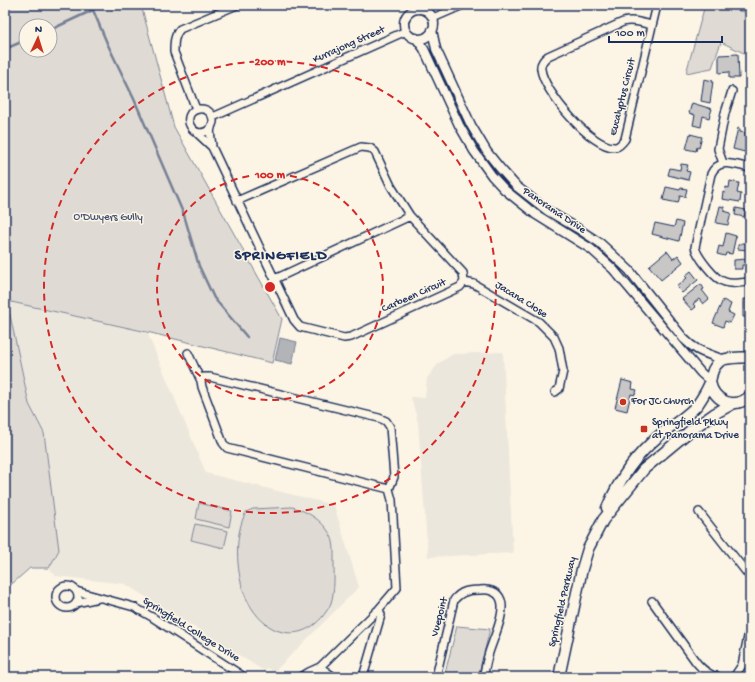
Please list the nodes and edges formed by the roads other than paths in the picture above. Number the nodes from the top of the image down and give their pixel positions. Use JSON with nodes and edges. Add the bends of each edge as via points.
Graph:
{"nodes":[{"id":1,"x":237,"y":5,"type":"edge"},
{"id":2,"x":463,"y":5,"type":"edge"},
{"id":3,"x":657,"y":5,"type":"edge"},
{"id":4,"x":413,"y":8,"type":"edge"},
{"id":5,"x":433,"y":18,"type":"junction"},
{"id":6,"x":652,"y":25,"type":"junction"},
{"id":7,"x":432,"y":30,"type":"junction"},
{"id":8,"x":406,"y":31,"type":"junction"},
{"id":9,"x":416,"y":38,"type":"junction"},
{"id":10,"x":732,"y":91,"type":"dead end"},
{"id":11,"x":196,"y":110,"type":"junction"},
{"id":12,"x":212,"y":117,"type":"junction"},
{"id":13,"x":210,"y":128,"type":"junction"},
{"id":14,"x":196,"y":132,"type":"junction"},
{"id":15,"x":212,"y":147,"type":"junction"},
{"id":16,"x":723,"y":163,"type":"junction"},
{"id":17,"x":750,"y":168,"type":"edge"},
{"id":18,"x":237,"y":201,"type":"junction"},
{"id":19,"x":410,"y":216,"type":"junction"},
{"id":20,"x":274,"y":278,"type":"junction"},
{"id":21,"x":464,"y":282,"type":"junction"},
{"id":22,"x":750,"y":282,"type":"edge"},
{"id":23,"x":188,"y":353,"type":"dead end"},
{"id":24,"x":750,"y":357,"type":"edge"},
{"id":25,"x":738,"y":359,"type":"junction"},
{"id":26,"x":723,"y":360,"type":"junction"},
{"id":27,"x":750,"y":366,"type":"edge"},
{"id":28,"x":201,"y":381,"type":"junction"},
{"id":29,"x":710,"y":381,"type":"junction"},
{"id":30,"x":555,"y":392,"type":"dead end"},
{"id":31,"x":750,"y":396,"type":"edge"},
{"id":32,"x":734,"y":403,"type":"junction"},
{"id":33,"x":389,"y":489,"type":"junction"},
{"id":34,"x":699,"y":512,"type":"dead end"},
{"id":35,"x":603,"y":520,"type":"junction"},
{"id":36,"x":750,"y":577,"type":"edge"},
{"id":37,"x":76,"y":591,"type":"junction"},
{"id":38,"x":101,"y":598,"type":"junction"},
{"id":39,"x":652,"y":601,"type":"dead end"},
{"id":40,"x":76,"y":603,"type":"junction"},
{"id":41,"x":379,"y":609,"type":"junction"},
{"id":42,"x":750,"y":626,"type":"edge"},
{"id":43,"x":320,"y":667,"type":"junction"},
{"id":44,"x":244,"y":677,"type":"edge"},
{"id":45,"x":301,"y":677,"type":"edge"},
{"id":46,"x":334,"y":677,"type":"edge"},
{"id":47,"x":364,"y":677,"type":"edge"},
{"id":48,"x":436,"y":677,"type":"edge"},
{"id":49,"x":484,"y":677,"type":"edge"},
{"id":50,"x":559,"y":677,"type":"edge"},
{"id":51,"x":718,"y":677,"type":"edge"},
{"id":52,"x":734,"y":677,"type":"edge"}],
"edges":[{"from":1,"to":11,"type":"street","via":[[180,29],[176,34],[174,52]]},
{"from":2,"to":5,"type":"street"},
{"from":3,"to":6,"type":"street","name":"Eucalyptus Circuit"},
{"from":4,"to":5,"type":"street","via":[[427,12]]},
{"from":4,"to":8,"type":"street","via":[[405,19]]},
{"from":5,"to":7,"type":"street"},
{"from":6,"to":6,"type":"street","name":"Eucalyptus Circuit","via":[[625,139],[621,145],[609,146],[578,125],[554,99],[543,76],[541,65],[548,56],[623,22],[629,20]]},
{"from":7,"to":9,"type":"street","via":[[425,37]]},
{"from":7,"to":26,"type":"street","name":"Panorama Drive","via":[[436,49],[471,125],[499,167],[516,186],[548,211],[600,243],[613,255],[629,270],[693,348]]},
{"from":8,"to":9,"type":"street"},
{"from":8,"to":12,"type":"street","name":"Kurrajong Street"},
{"from":9,"to":29,"type":"street","name":"Panorama Drive","via":[[424,49],[459,125],[492,176],[535,214],[591,249],[613,269]]},
{"from":10,"to":16,"type":"street","via":[[718,149]]},
{"from":11,"to":12,"type":"street","via":[[204,109]]},
{"from":11,"to":14,"type":"street","via":[[190,115],[189,123]]},
{"from":12,"to":13,"type":"street"},
{"from":13,"to":14,"type":"street","via":[[204,133]]},
{"from":13,"to":15,"type":"street","name":"Carbeen Circuit"},
{"from":14,"to":15,"type":"street","name":"Carbeen Circuit"},
{"from":15,"to":18,"type":"street","name":"Carbeen Circuit"},
{"from":16,"to":17,"type":"street"},
{"from":16,"to":22,"type":"street","via":[[714,167],[711,174],[695,246],[697,253],[718,279],[730,283]]},
{"from":18,"to":19,"type":"street","name":"Carbeen Circuit","via":[[361,147],[370,148],[375,152],[391,186]]},
{"from":18,"to":20,"type":"street","name":"Carbeen Circuit"},
{"from":19,"to":20,"type":"street"},
{"from":19,"to":21,"type":"street","name":"Carbeen Circuit","via":[[463,273]]},
{"from":20,"to":21,"type":"street","name":"Carbeen Circuit","via":[[294,320],[300,327],[344,338],[460,287]]},
{"from":21,"to":30,"type":"street","name":"Jacana Close","via":[[474,284],[539,322],[554,337],[559,348],[562,371],[559,389]]},
{"from":23,"to":28,"type":"street"},
{"from":24,"to":25,"type":"main road"},
{"from":25,"to":26,"type":"main road"},
{"from":25,"to":27,"type":"main road"},
{"from":26,"to":29,"type":"main road","via":[[712,370]]},
{"from":28,"to":33,"type":"street","via":[[227,448]]},
{"from":28,"to":33,"type":"street","via":[[204,377],[210,377],[386,421],[390,426],[394,477]]},
{"from":29,"to":32,"type":"main road","via":[[711,388],[718,398],[727,403]]},
{"from":29,"to":35,"type":"main road","via":[[697,405],[646,448],[626,471]]},
{"from":31,"to":32,"type":"main road","name":"Springfield Parkway"},
{"from":32,"to":35,"type":"main road","name":"Springfield Parkway","via":[[691,430],[644,469]]},
{"from":33,"to":41,"type":"street","via":[[398,584]]},
{"from":34,"to":36,"type":"street"},
{"from":35,"to":50,"type":"main road","name":"Springfield Parkway","via":[[588,549],[582,569]]},
{"from":37,"to":38,"type":"street","name":"Springfield College Drive"},
{"from":37,"to":40,"type":"street"},
{"from":37,"to":40,"type":"street","via":[[70,586],[64,586],[58,590],[56,601],[61,607],[69,608]]},
{"from":38,"to":40,"type":"street","name":"Springfield College Drive"},
{"from":38,"to":44,"type":"street","name":"Springfield College Drive","via":[[134,607]]},
{"from":39,"to":51,"type":"street","via":[[702,669]]},
{"from":41,"to":43,"type":"street"},
{"from":41,"to":47,"type":"street","via":[[380,615]]},
{"from":42,"to":52,"type":"street","via":[[742,665]]},
{"from":43,"to":45,"type":"street"},
{"from":43,"to":46,"type":"street"},
{"from":48,"to":49,"type":"street","name":"Vuepoint","via":[[454,600],[464,591],[486,589],[498,595],[501,600],[501,613]]}]}
